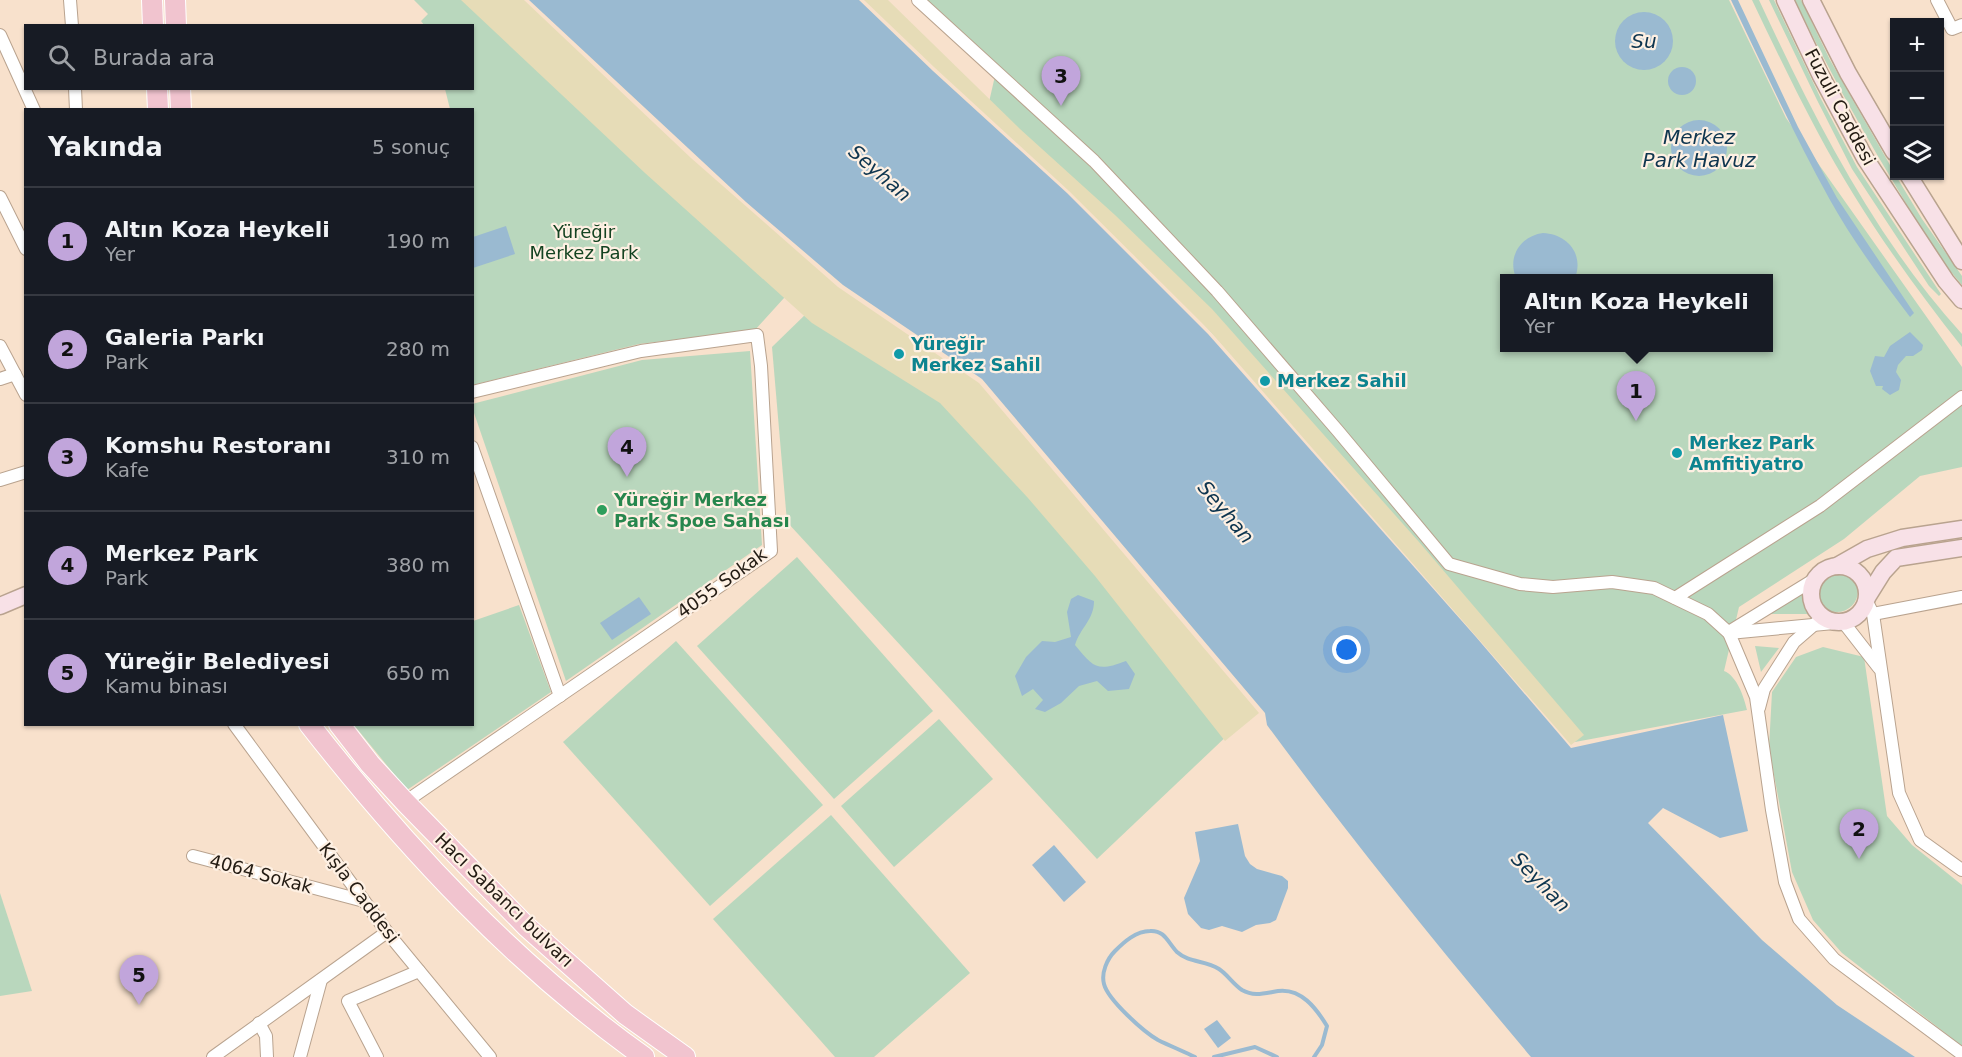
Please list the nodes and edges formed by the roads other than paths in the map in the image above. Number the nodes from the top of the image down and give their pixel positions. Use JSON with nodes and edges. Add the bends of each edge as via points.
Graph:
{"nodes":[{"id":1,"x":70,"y":0,"type":"edge"},
{"id":2,"x":152,"y":0,"type":"edge"},
{"id":3,"x":175,"y":0,"type":"edge"},
{"id":4,"x":918,"y":0,"type":"edge"},
{"id":5,"x":1785,"y":0,"type":"edge"},
{"id":6,"x":1811,"y":0,"type":"edge"},
{"id":7,"x":1937,"y":0,"type":"edge"},
{"id":8,"x":72,"y":24,"type":"edge"},
{"id":9,"x":153,"y":24,"type":"edge"},
{"id":10,"x":176,"y":24,"type":"edge"},
{"id":11,"x":1962,"y":25,"type":"edge"},
{"id":12,"x":0,"y":35,"type":"edge"},
{"id":13,"x":24,"y":88,"type":"edge"},
{"id":14,"x":25,"y":90,"type":"edge"},
{"id":15,"x":75,"y":90,"type":"edge"},
{"id":16,"x":157,"y":90,"type":"edge"},
{"id":17,"x":180,"y":90,"type":"edge"},
{"id":18,"x":33,"y":108,"type":"edge"},
{"id":19,"x":76,"y":108,"type":"edge"},
{"id":20,"x":158,"y":108,"type":"edge"},
{"id":21,"x":181,"y":108,"type":"edge"},
{"id":22,"x":1890,"y":145,"type":"edge"},
{"id":23,"x":1911,"y":180,"type":"edge"},
{"id":24,"x":0,"y":197,"type":"edge"},
{"id":25,"x":24,"y":245,"type":"edge"},
{"id":26,"x":1962,"y":261,"type":"edge"},
{"id":27,"x":1962,"y":300,"type":"edge"},
{"id":28,"x":0,"y":346,"type":"edge"},
{"id":29,"x":15,"y":374,"type":"junction"},
{"id":30,"x":0,"y":379,"type":"edge"},
{"id":31,"x":24,"y":391,"type":"edge"},
{"id":32,"x":474,"y":392,"type":"edge"},
{"id":33,"x":1962,"y":397,"type":"edge"},
{"id":34,"x":474,"y":453,"type":"edge"},
{"id":35,"x":24,"y":473,"type":"edge"},
{"id":36,"x":0,"y":480,"type":"edge"},
{"id":37,"x":1962,"y":529,"type":"edge"},
{"id":38,"x":1962,"y":548,"type":"edge"},
{"id":39,"x":1838,"y":566,"type":"junction"},
{"id":40,"x":1815,"y":579,"type":"junction"},
{"id":41,"x":24,"y":596,"type":"edge"},
{"id":42,"x":1962,"y":597,"type":"edge"},
{"id":43,"x":1675,"y":598,"type":"junction"},
{"id":44,"x":1869,"y":604,"type":"junction"},
{"id":45,"x":0,"y":606,"type":"edge"},
{"id":46,"x":1816,"y":623,"type":"junction"},
{"id":47,"x":1839,"y":623,"type":"junction"},
{"id":48,"x":1729,"y":633,"type":"junction"},
{"id":49,"x":1882,"y":671,"type":"junction"},
{"id":50,"x":560,"y":696,"type":"junction"},
{"id":51,"x":1758,"y":712,"type":"junction"},
{"id":52,"x":235,"y":726,"type":"edge"},
{"id":53,"x":311,"y":726,"type":"edge"},
{"id":54,"x":341,"y":726,"type":"edge"},
{"id":55,"x":405,"y":802,"type":"junction"},
{"id":56,"x":193,"y":856,"type":"dead end"},
{"id":57,"x":1962,"y":870,"type":"edge"},
{"id":58,"x":364,"y":900,"type":"junction"},
{"id":59,"x":387,"y":932,"type":"junction"},
{"id":60,"x":419,"y":971,"type":"junction"},
{"id":61,"x":321,"y":980,"type":"junction"},
{"id":62,"x":259,"y":1023,"type":"junction"},
{"id":63,"x":1962,"y":1054,"type":"edge"},
{"id":64,"x":485,"y":1055,"type":"edge"},
{"id":65,"x":213,"y":1057,"type":"edge"},
{"id":66,"x":267,"y":1057,"type":"edge"},
{"id":67,"x":300,"y":1057,"type":"edge"},
{"id":68,"x":377,"y":1057,"type":"edge"},
{"id":69,"x":644,"y":1057,"type":"edge"},
{"id":70,"x":686,"y":1057,"type":"edge"}],
"edges":[{"from":1,"to":8,"type":"street"},
{"from":2,"to":9,"type":"main road"},
{"from":3,"to":10,"type":"main road"},
{"from":4,"to":43,"type":"street","via":[[1094,161],[1200,274],[1449,564],[1520,584],[1612,582],[1654,588]]},
{"from":5,"to":27,"type":"main road","name":"Fuzuli Caddesi","via":[[1865,158],[1946,282]]},
{"from":6,"to":22,"type":"main road","name":"Fuzuli Caddesi"},
{"from":7,"to":11,"type":"street","via":[[1952,29]]},
{"from":12,"to":13,"type":"street"},
{"from":14,"to":18,"type":"street"},
{"from":15,"to":19,"type":"street"},
{"from":16,"to":20,"type":"main road"},
{"from":17,"to":21,"type":"main road"},
{"from":23,"to":26,"type":"main road"},
{"from":24,"to":25,"type":"street"},
{"from":28,"to":29,"type":"street"},
{"from":29,"to":30,"type":"street"},
{"from":29,"to":31,"type":"street"},
{"from":32,"to":50,"type":"street","name":"4055 Sokak","via":[[641,351],[757,335],[771,551]]},
{"from":33,"to":43,"type":"street","via":[[1820,506]]},
{"from":34,"to":50,"type":"street"},
{"from":35,"to":36,"type":"street"},
{"from":37,"to":39,"type":"main road","via":[[1875,546]]},
{"from":38,"to":44,"type":"main road","via":[[1896,558],[1883,572]]},
{"from":39,"to":40,"type":"main road","via":[[1821,572]]},
{"from":39,"to":44,"type":"main road","via":[[1856,571],[1863,578]]},
{"from":40,"to":47,"type":"main road","via":[[1810,597],[1813,606],[1825,620]]},
{"from":40,"to":48,"type":"street"},
{"from":41,"to":45,"type":"main road"},
{"from":42,"to":44,"type":"street"},
{"from":43,"to":48,"type":"street","via":[[1708,614]]},
{"from":44,"to":47,"type":"main road","via":[[1853,620]]},
{"from":44,"to":49,"type":"street"},
{"from":46,"to":47,"type":"street"},
{"from":46,"to":48,"type":"street"},
{"from":46,"to":51,"type":"street","via":[[1794,642],[1764,689]]},
{"from":47,"to":49,"type":"street","via":[[1855,634]]},
{"from":48,"to":51,"type":"street","via":[[1756,697]]},
{"from":49,"to":57,"type":"street","via":[[1899,794],[1920,840]]},
{"from":50,"to":55,"type":"street","name":"4055 Sokak"},
{"from":51,"to":63,"type":"street","via":[[1785,882],[1799,919],[1834,959]]},
{"from":52,"to":58,"type":"street","name":"Kışla Caddesi"},
{"from":53,"to":69,"type":"main road","name":"Hacı Sabancı bulvarı","via":[[386,819],[504,943]]},
{"from":54,"to":55,"type":"main road","name":"Hacı Sabancı bulvarı"},
{"from":55,"to":70,"type":"main road","name":"Hacı Sabancı bulvarı","via":[[527,927],[625,1014]]},
{"from":56,"to":58,"type":"street","name":"4064 Sokak"},
{"from":58,"to":59,"type":"street","name":"Kışla Caddesi"},
{"from":59,"to":60,"type":"street","name":"Kışla Caddesi"},
{"from":59,"to":61,"type":"street"},
{"from":60,"to":64,"type":"street","name":"Kışla Caddesi"},
{"from":60,"to":68,"type":"street","via":[[348,1001]]},
{"from":61,"to":62,"type":"street"},
{"from":61,"to":67,"type":"street"},
{"from":62,"to":65,"type":"street"},
{"from":62,"to":66,"type":"street","via":[[266,1036]]}]}
